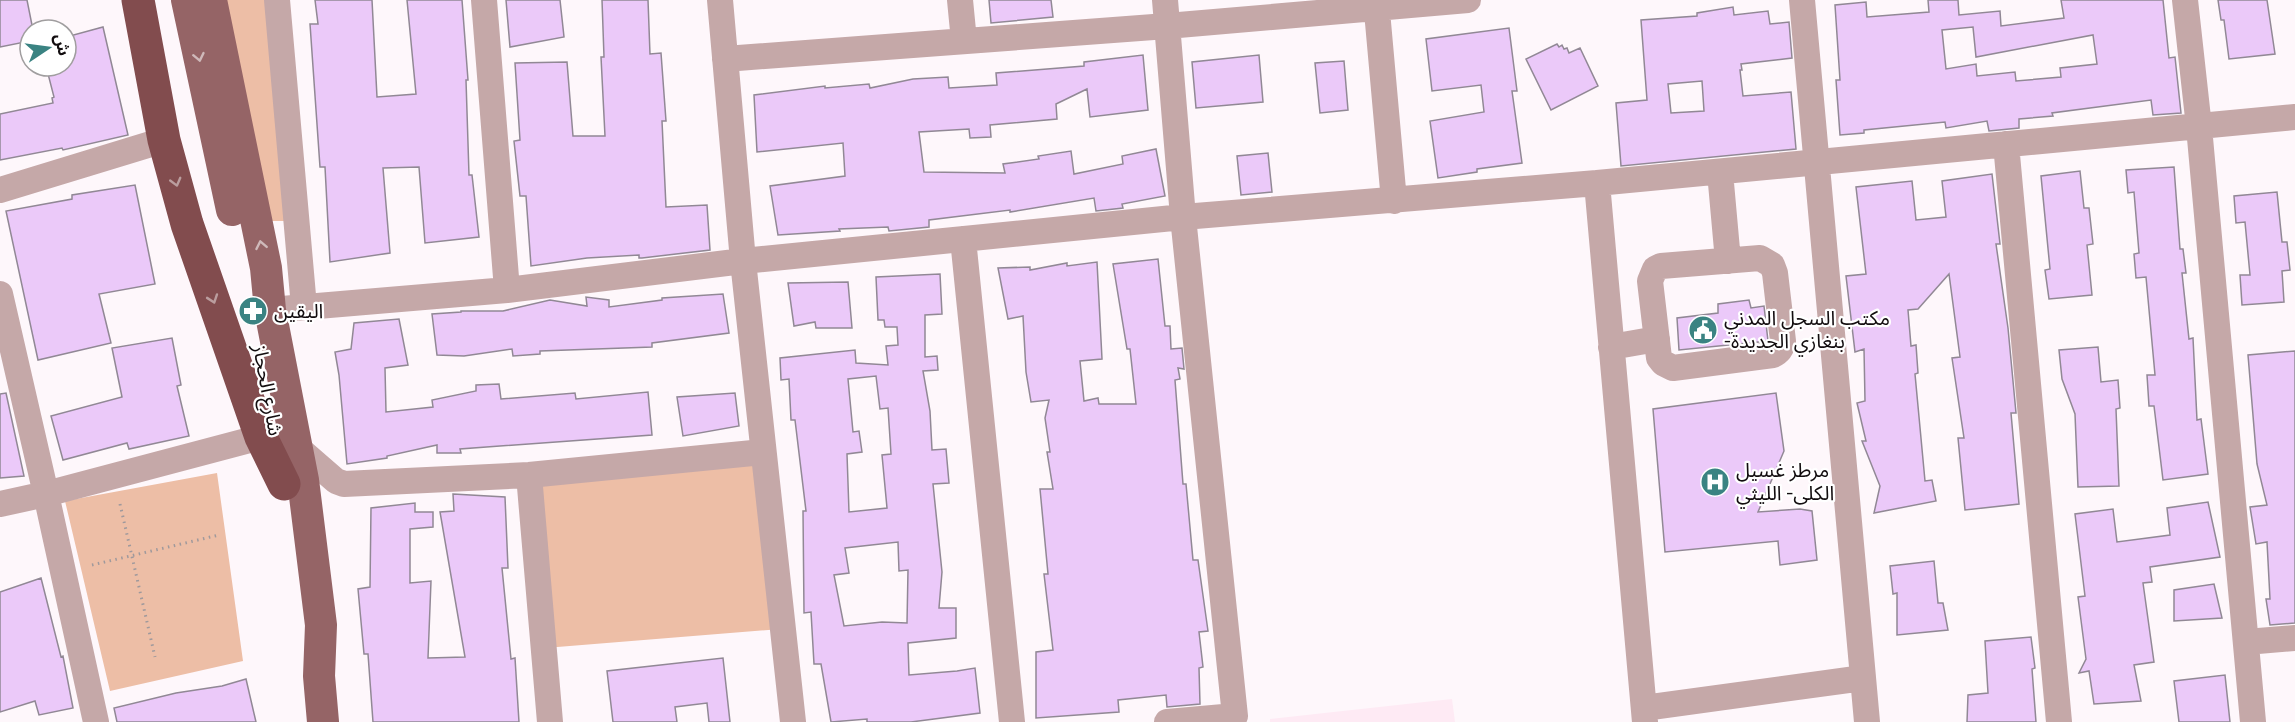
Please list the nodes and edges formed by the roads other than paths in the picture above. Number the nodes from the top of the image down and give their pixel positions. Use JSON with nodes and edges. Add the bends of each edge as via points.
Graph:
{"nodes":[{"id":1,"x":138,"y":0,"type":"edge"},
{"id":2,"x":187,"y":0,"type":"edge"},
{"id":3,"x":211,"y":0,"type":"edge"},
{"id":4,"x":277,"y":0,"type":"edge"},
{"id":5,"x":484,"y":0,"type":"edge"},
{"id":6,"x":720,"y":0,"type":"edge"},
{"id":7,"x":960,"y":0,"type":"edge"},
{"id":8,"x":1165,"y":0,"type":"edge"},
{"id":9,"x":1468,"y":0,"type":"edge"},
{"id":10,"x":1802,"y":0,"type":"edge"},
{"id":11,"x":2185,"y":0,"type":"edge"},
{"id":12,"x":1376,"y":4,"type":"edge"},
{"id":13,"x":1167,"y":26,"type":"junction"},
{"id":14,"x":964,"y":41,"type":"junction"},
{"id":15,"x":725,"y":59,"type":"junction"},
{"id":16,"x":2295,"y":117,"type":"edge"},
{"id":17,"x":2199,"y":126,"type":"junction"},
{"id":18,"x":164,"y":141,"type":"junction"},
{"id":19,"x":2006,"y":144,"type":"junction"},
{"id":20,"x":1816,"y":162,"type":"junction"},
{"id":21,"x":1720,"y":172,"type":"junction"},
{"id":22,"x":1597,"y":183,"type":"junction"},
{"id":23,"x":0,"y":190,"type":"edge"},
{"id":24,"x":1394,"y":201,"type":"junction"},
{"id":25,"x":1183,"y":217,"type":"junction"},
{"id":26,"x":963,"y":239,"type":"junction"},
{"id":27,"x":743,"y":261,"type":"junction"},
{"id":28,"x":1728,"y":261,"type":"junction"},
{"id":29,"x":507,"y":290,"type":"junction"},
{"id":30,"x":0,"y":294,"type":"edge"},
{"id":31,"x":304,"y":307,"type":"junction"},
{"id":32,"x":270,"y":310,"type":"junction"},
{"id":33,"x":1657,"y":339,"type":"junction"},
{"id":34,"x":1611,"y":347,"type":"junction"},
{"id":35,"x":261,"y":437,"type":"junction"},
{"id":36,"x":298,"y":448,"type":"junction"},
{"id":37,"x":763,"y":452,"type":"junction"},
{"id":38,"x":529,"y":475,"type":"junction"},
{"id":39,"x":284,"y":484,"type":"junction"},
{"id":40,"x":46,"y":494,"type":"junction"},
{"id":41,"x":0,"y":504,"type":"edge"},
{"id":42,"x":2295,"y":638,"type":"edge"},
{"id":43,"x":2246,"y":642,"type":"junction"},
{"id":44,"x":319,"y":676,"type":"junction"},
{"id":45,"x":1863,"y":678,"type":"junction"},
{"id":46,"x":1644,"y":715,"type":"edge"},
{"id":47,"x":1235,"y":719,"type":"edge"},
{"id":48,"x":96,"y":722,"type":"edge"},
{"id":49,"x":323,"y":722,"type":"edge"},
{"id":50,"x":550,"y":722,"type":"edge"},
{"id":51,"x":793,"y":722,"type":"edge"},
{"id":52,"x":1012,"y":722,"type":"edge"},
{"id":53,"x":1167,"y":722,"type":"edge"},
{"id":54,"x":1867,"y":722,"type":"edge"},
{"id":55,"x":2059,"y":722,"type":"edge"},
{"id":56,"x":2253,"y":722,"type":"edge"}],
"edges":[{"from":1,"to":18,"type":"highway"},
{"from":2,"to":39,"type":"main road","name":"شارع الحجاز","one_way":true,"via":[[260,342]]},
{"from":32,"to":3,"type":"main road","name":"شارع الحجاز","one_way":true,"via":[[266,268]]},
{"from":4,"to":31,"type":"street"},
{"from":5,"to":29,"type":"street"},
{"from":6,"to":15,"type":"street"},
{"from":7,"to":14,"type":"street"},
{"from":8,"to":13,"type":"street"},
{"from":9,"to":12,"type":"street"},
{"from":10,"to":20,"type":"street"},
{"from":11,"to":17,"type":"street"},
{"from":12,"to":13,"type":"street"},
{"from":12,"to":24,"type":"street"},
{"from":13,"to":14,"type":"street"},
{"from":13,"to":25,"type":"street"},
{"from":14,"to":15,"type":"street"},
{"from":15,"to":27,"type":"street"},
{"from":16,"to":17,"type":"street"},
{"from":17,"to":19,"type":"street"},
{"from":17,"to":43,"type":"street"},
{"from":18,"to":23,"type":"street"},
{"from":18,"to":35,"type":"highway","one_way":true,"via":[[187,224]]},
{"from":19,"to":20,"type":"street"},
{"from":19,"to":55,"type":"street"},
{"from":20,"to":21,"type":"street"},
{"from":20,"to":45,"type":"street"},
{"from":21,"to":22,"type":"street"},
{"from":21,"to":28,"type":"street"},
{"from":22,"to":24,"type":"street"},
{"from":22,"to":34,"type":"street"},
{"from":24,"to":25,"type":"street"},
{"from":25,"to":26,"type":"street"},
{"from":25,"to":47,"type":"street"},
{"from":26,"to":27,"type":"street"},
{"from":26,"to":52,"type":"street"},
{"from":27,"to":29,"type":"street"},
{"from":27,"to":37,"type":"street"},
{"from":28,"to":33,"type":"street","via":[[1654,269],[1650,281]]},
{"from":28,"to":33,"type":"street","via":[[1760,258],[1772,265],[1783,341],[1778,353],[1672,368],[1659,358]]},
{"from":29,"to":31,"type":"street"},
{"from":30,"to":40,"type":"street"},
{"from":31,"to":32,"type":"street"},
{"from":32,"to":36,"type":"main road","name":"شارع الحجاز"},
{"from":33,"to":34,"type":"street"},
{"from":34,"to":46,"type":"street"},
{"from":35,"to":39,"type":"highway"},
{"from":35,"to":40,"type":"street"},
{"from":36,"to":38,"type":"street","via":[[344,484]]},
{"from":36,"to":44,"type":"main road","name":"شارع الحجاز","via":[[321,625]]},
{"from":37,"to":38,"type":"street"},
{"from":37,"to":51,"type":"street"},
{"from":38,"to":50,"type":"street"},
{"from":39,"to":44,"type":"main road","name":"شارع الحجاز","via":[[308,648]]},
{"from":40,"to":41,"type":"street"},
{"from":40,"to":48,"type":"street"},
{"from":42,"to":43,"type":"street"},
{"from":43,"to":56,"type":"street"},
{"from":44,"to":49,"type":"main road","name":"شارع الحجاز"},
{"from":45,"to":46,"type":"street"},
{"from":45,"to":54,"type":"street"},
{"from":47,"to":53,"type":"street"}]}
